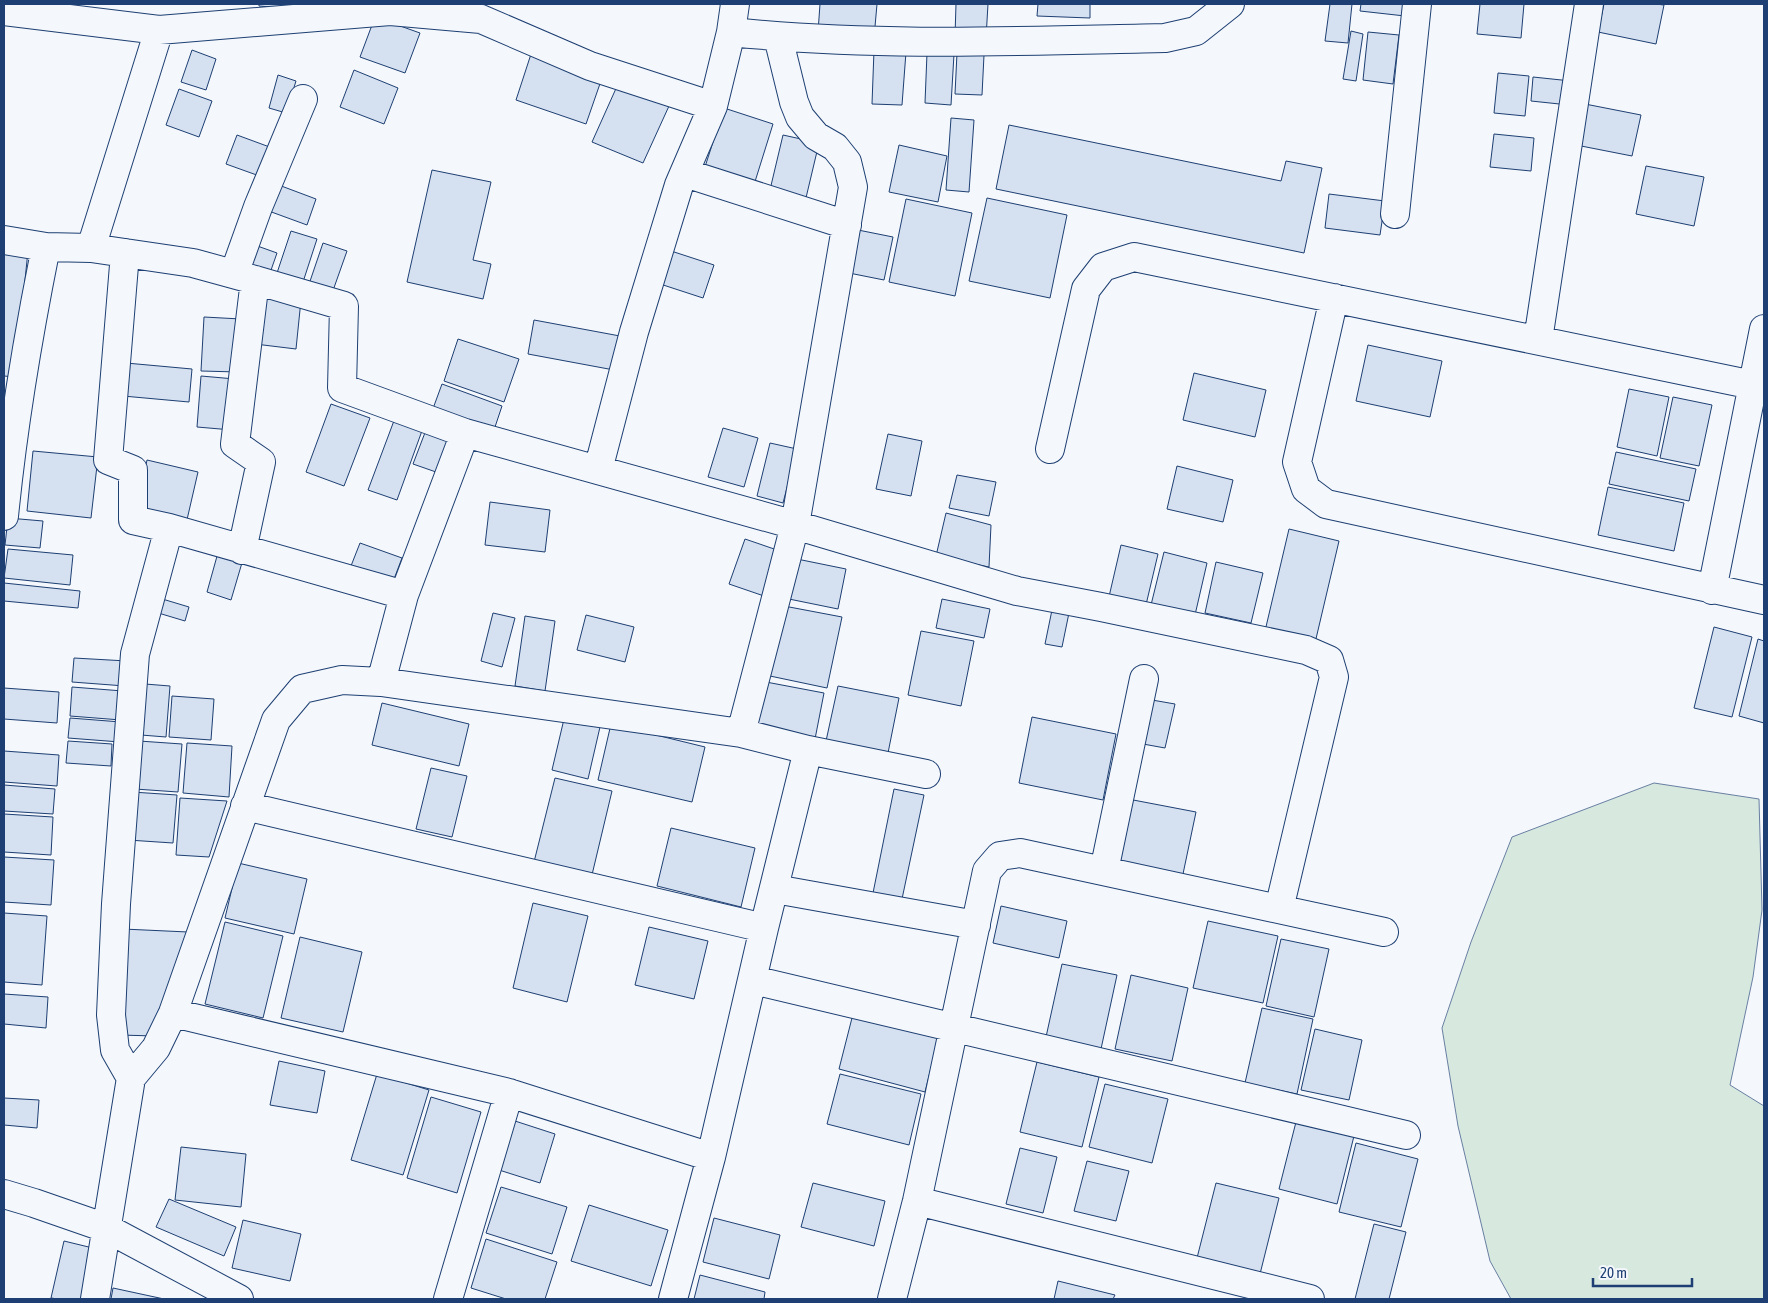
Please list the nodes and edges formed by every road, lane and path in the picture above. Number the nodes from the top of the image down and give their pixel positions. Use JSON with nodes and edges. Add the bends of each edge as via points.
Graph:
{"nodes":[{"id":1,"x":735,"y":4,"type":"edge"},
{"id":2,"x":1230,"y":4,"type":"edge"},
{"id":3,"x":1417,"y":4,"type":"edge"},
{"id":4,"x":1590,"y":4,"type":"edge"},
{"id":5,"x":392,"y":7,"type":"edge"},
{"id":6,"x":4,"y":11,"type":"edge"},
{"id":7,"x":479,"y":11,"type":"edge"},
{"id":8,"x":159,"y":30,"type":"junction"},
{"id":9,"x":731,"y":32,"type":"junction"},
{"id":10,"x":778,"y":37,"type":"junction"},
{"id":11,"x":303,"y":99,"type":"dead end"},
{"id":12,"x":713,"y":106,"type":"junction"},
{"id":13,"x":685,"y":173,"type":"junction"},
{"id":14,"x":1395,"y":214,"type":"dead end"},
{"id":15,"x":847,"y":225,"type":"junction"},
{"id":16,"x":4,"y":240,"type":"edge"},
{"id":17,"x":46,"y":247,"type":"junction"},
{"id":18,"x":92,"y":248,"type":"junction"},
{"id":19,"x":125,"y":253,"type":"junction"},
{"id":20,"x":244,"y":277,"type":"junction"},
{"id":21,"x":1334,"y":298,"type":"junction"},
{"id":22,"x":1764,"y":329,"type":"edge"},
{"id":23,"x":1538,"y":340,"type":"junction"},
{"id":24,"x":1753,"y":385,"type":"junction"},
{"id":25,"x":465,"y":433,"type":"junction"},
{"id":26,"x":1050,"y":449,"type":"dead end"},
{"id":27,"x":598,"y":470,"type":"junction"},
{"id":28,"x":4,"y":516,"type":"edge"},
{"id":29,"x":795,"y":525,"type":"junction"},
{"id":30,"x":169,"y":528,"type":"junction"},
{"id":31,"x":242,"y":550,"type":"junction"},
{"id":32,"x":1712,"y":590,"type":"junction"},
{"id":33,"x":404,"y":595,"type":"junction"},
{"id":34,"x":1764,"y":600,"type":"edge"},
{"id":35,"x":1144,"y":679,"type":"dead end"},
{"id":36,"x":381,"y":682,"type":"junction"},
{"id":37,"x":741,"y":733,"type":"junction"},
{"id":38,"x":808,"y":750,"type":"junction"},
{"id":39,"x":926,"y":774,"type":"dead end"},
{"id":40,"x":245,"y":806,"type":"junction"},
{"id":41,"x":1104,"y":871,"type":"junction"},
{"id":42,"x":775,"y":888,"type":"junction"},
{"id":43,"x":1279,"y":909,"type":"junction"},
{"id":44,"x":976,"y":926,"type":"junction"},
{"id":45,"x":764,"y":928,"type":"junction"},
{"id":46,"x":1384,"y":932,"type":"dead end"},
{"id":47,"x":753,"y":980,"type":"junction"},
{"id":48,"x":173,"y":1013,"type":"junction"},
{"id":49,"x":954,"y":1028,"type":"junction"},
{"id":50,"x":130,"y":1078,"type":"junction"},
{"id":51,"x":510,"y":1093,"type":"junction"},
{"id":52,"x":1406,"y":1135,"type":"dead end"},
{"id":53,"x":711,"y":1157,"type":"junction"},
{"id":54,"x":4,"y":1194,"type":"edge"},
{"id":55,"x":916,"y":1201,"type":"junction"},
{"id":56,"x":106,"y":1228,"type":"junction"},
{"id":57,"x":229,"y":1297,"type":"edge"},
{"id":58,"x":95,"y":1299,"type":"edge"},
{"id":59,"x":448,"y":1299,"type":"edge"},
{"id":60,"x":673,"y":1299,"type":"edge"},
{"id":61,"x":892,"y":1299,"type":"edge"},
{"id":62,"x":1310,"y":1299,"type":"edge"}],
"edges":[{"from":1,"to":9,"type":"street"},
{"from":2,"to":10,"type":"street","via":[[1196,31],[1165,38],[921,43]]},
{"from":3,"to":14,"type":"street"},
{"from":4,"to":23,"type":"street"},
{"from":5,"to":7,"type":"street"},
{"from":5,"to":8,"type":"street"},
{"from":6,"to":8,"type":"street"},
{"from":7,"to":12,"type":"street","via":[[590,66]]},
{"from":8,"to":18,"type":"street"},
{"from":9,"to":10,"type":"street"},
{"from":9,"to":12,"type":"street"},
{"from":10,"to":15,"type":"street","via":[[800,117],[816,136],[835,147],[847,162],[853,187]]},
{"from":11,"to":20,"type":"street","via":[[258,207]]},
{"from":12,"to":13,"type":"street"},
{"from":13,"to":15,"type":"street"},
{"from":13,"to":27,"type":"street","via":[[634,332]]},
{"from":15,"to":29,"type":"street"},
{"from":16,"to":17,"type":"street"},
{"from":17,"to":18,"type":"street"},
{"from":17,"to":28,"type":"street","via":[[11,444]]},
{"from":18,"to":19,"type":"street"},
{"from":19,"to":20,"type":"street","via":[[192,263]]},
{"from":19,"to":30,"type":"street","via":[[108,460],[133,470],[133,520]]},
{"from":20,"to":25,"type":"street","via":[[344,306],[342,388]]},
{"from":20,"to":31,"type":"street","via":[[235,444],[261,462]]},
{"from":21,"to":23,"type":"street"},
{"from":21,"to":26,"type":"street","via":[[1134,257],[1103,267],[1086,289]]},
{"from":21,"to":32,"type":"street","via":[[1297,462],[1306,489],[1326,504]]},
{"from":22,"to":24,"type":"street"},
{"from":23,"to":24,"type":"street"},
{"from":24,"to":32,"type":"street"},
{"from":25,"to":27,"type":"street"},
{"from":25,"to":33,"type":"street"},
{"from":27,"to":29,"type":"street"},
{"from":29,"to":37,"type":"street"},
{"from":29,"to":43,"type":"street","via":[[1017,591],[1306,650],[1329,660],[1334,677]]},
{"from":30,"to":31,"type":"street"},
{"from":30,"to":50,"type":"street","via":[[135,654],[116,904],[111,1014],[115,1050]]},
{"from":31,"to":33,"type":"street"},
{"from":32,"to":34,"type":"street"},
{"from":33,"to":36,"type":"street"},
{"from":35,"to":41,"type":"street"},
{"from":36,"to":37,"type":"street"},
{"from":36,"to":40,"type":"street","via":[[342,680],[302,689],[276,720]]},
{"from":37,"to":38,"type":"street"},
{"from":38,"to":39,"type":"street"},
{"from":38,"to":42,"type":"street"},
{"from":40,"to":45,"type":"street"},
{"from":40,"to":48,"type":"street"},
{"from":41,"to":43,"type":"street"},
{"from":41,"to":44,"type":"street","via":[[1020,853],[1000,856],[987,871]]},
{"from":42,"to":44,"type":"street"},
{"from":42,"to":45,"type":"street"},
{"from":43,"to":46,"type":"street"},
{"from":44,"to":49,"type":"street"},
{"from":45,"to":47,"type":"street"},
{"from":47,"to":49,"type":"street"},
{"from":47,"to":53,"type":"street"},
{"from":48,"to":50,"type":"street","via":[[156,1048]]},
{"from":48,"to":51,"type":"street"},
{"from":49,"to":52,"type":"street"},
{"from":49,"to":55,"type":"street"},
{"from":50,"to":56,"type":"street"},
{"from":51,"to":53,"type":"street"},
{"from":51,"to":59,"type":"street"},
{"from":53,"to":60,"type":"street"},
{"from":54,"to":56,"type":"street"},
{"from":55,"to":61,"type":"street"},
{"from":55,"to":62,"type":"street"},
{"from":56,"to":57,"type":"street"},
{"from":56,"to":58,"type":"street"}]}
